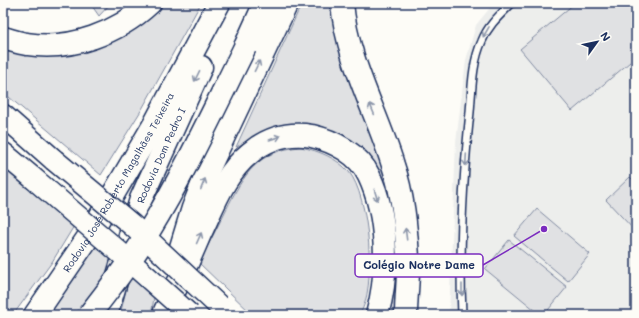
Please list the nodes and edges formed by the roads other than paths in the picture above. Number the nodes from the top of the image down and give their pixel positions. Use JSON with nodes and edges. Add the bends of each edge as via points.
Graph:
{"nodes":[{"id":1,"x":150,"y":3,"type":"edge"},
{"id":2,"x":219,"y":3,"type":"edge"},
{"id":3,"x":233,"y":3,"type":"edge"},
{"id":4,"x":265,"y":3,"type":"edge"},
{"id":5,"x":287,"y":3,"type":"edge"},
{"id":6,"x":342,"y":3,"type":"edge"},
{"id":7,"x":512,"y":3,"type":"edge"},
{"id":8,"x":3,"y":38,"type":"edge"},
{"id":9,"x":3,"y":115,"type":"edge"},
{"id":10,"x":3,"y":153,"type":"edge"},
{"id":11,"x":224,"y":310,"type":"edge"},
{"id":12,"x":165,"y":313,"type":"edge"},
{"id":13,"x":35,"y":315,"type":"edge"},
{"id":14,"x":89,"y":315,"type":"edge"},
{"id":15,"x":106,"y":315,"type":"edge"},
{"id":16,"x":190,"y":315,"type":"edge"},
{"id":17,"x":377,"y":315,"type":"edge"},
{"id":18,"x":406,"y":315,"type":"edge"},
{"id":19,"x":462,"y":315,"type":"edge"}],
"edges":[{"from":1,"to":8,"type":"highway","via":[[120,26],[96,37],[50,45],[27,44]]},
{"from":2,"to":13,"type":"highway","name":"Rodovia José Roberto Magalhães Teixeira","via":[[87,239]]},
{"from":3,"to":15,"type":"highway","name":"Rodovia Dom Pedro I","one_way":true,"via":[[189,91],[141,199]]},
{"from":4,"to":14,"type":"highway","bridge":true,"via":[[169,198],[140,244]]},
{"from":12,"to":5,"type":"highway","one_way":true,"via":[[182,241],[193,208],[235,111]]},
{"from":18,"to":6,"type":"highway","one_way":true,"via":[[408,258],[401,193],[383,136],[357,73]]},
{"from":7,"to":19,"type":"lane","one_way":true,"via":[[493,22],[482,41],[474,64],[462,232]]},
{"from":9,"to":11,"type":"main road","bridge":true,"via":[[132,225]]},
{"from":10,"to":16,"type":"main road","bridge":true},
{"from":12,"to":17,"type":"highway","one_way":true,"via":[[222,186],[236,165],[266,142],[300,134],[321,138],[341,146],[356,158],[369,175],[378,201],[384,232],[385,275]]}]}
